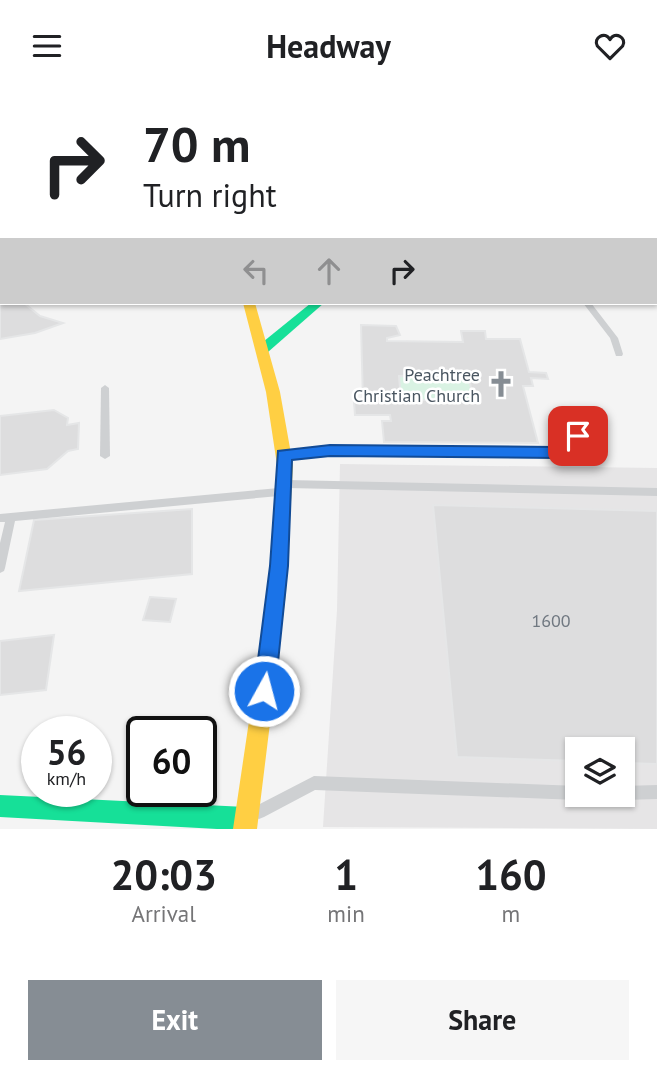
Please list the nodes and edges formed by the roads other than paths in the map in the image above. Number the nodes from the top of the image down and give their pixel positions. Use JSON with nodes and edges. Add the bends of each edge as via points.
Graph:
{"nodes":[{"id":1,"x":250,"y":305,"type":"edge"},
{"id":2,"x":316,"y":305,"type":"edge"},
{"id":3,"x":589,"y":305,"type":"edge"},
{"id":4,"x":262,"y":349,"type":"junction"},
{"id":5,"x":619,"y":354,"type":"dead end"},
{"id":6,"x":105,"y":388,"type":"dead end"},
{"id":7,"x":578,"y":436,"type":"dead end"},
{"id":8,"x":284,"y":455,"type":"junction"},
{"id":9,"x":105,"y":456,"type":"dead end"},
{"id":10,"x":284,"y":488,"type":"junction"},
{"id":11,"x":657,"y":492,"type":"edge"},
{"id":12,"x":6,"y":518,"type":"edge"},
{"id":13,"x":0,"y":568,"type":"edge"},
{"id":14,"x":657,"y":792,"type":"edge"},
{"id":15,"x":565,"y":793,"type":"edge"},
{"id":16,"x":635,"y":793,"type":"edge"},
{"id":17,"x":0,"y":806,"type":"edge"},
{"id":18,"x":245,"y":824,"type":"edge"}],
"edges":[{"from":1,"to":4,"type":"main road"},
{"from":2,"to":4,"type":"main road"},
{"from":3,"to":5,"type":"lane","via":[[614,338]]},
{"from":4,"to":8,"type":"main road"},
{"from":6,"to":9,"type":"lane"},
{"from":7,"to":8,"type":"lane","via":[[558,453],[330,451]]},
{"from":8,"to":10,"type":"main road"},
{"from":10,"to":11,"type":"lane"},
{"from":10,"to":12,"type":"lane"},
{"from":10,"to":18,"type":"main road","via":[[277,593]]},
{"from":12,"to":13,"type":"lane"},
{"from":14,"to":16,"type":"lane"},
{"from":15,"to":18,"type":"lane","via":[[314,783]]},
{"from":17,"to":18,"type":"main road"}]}
